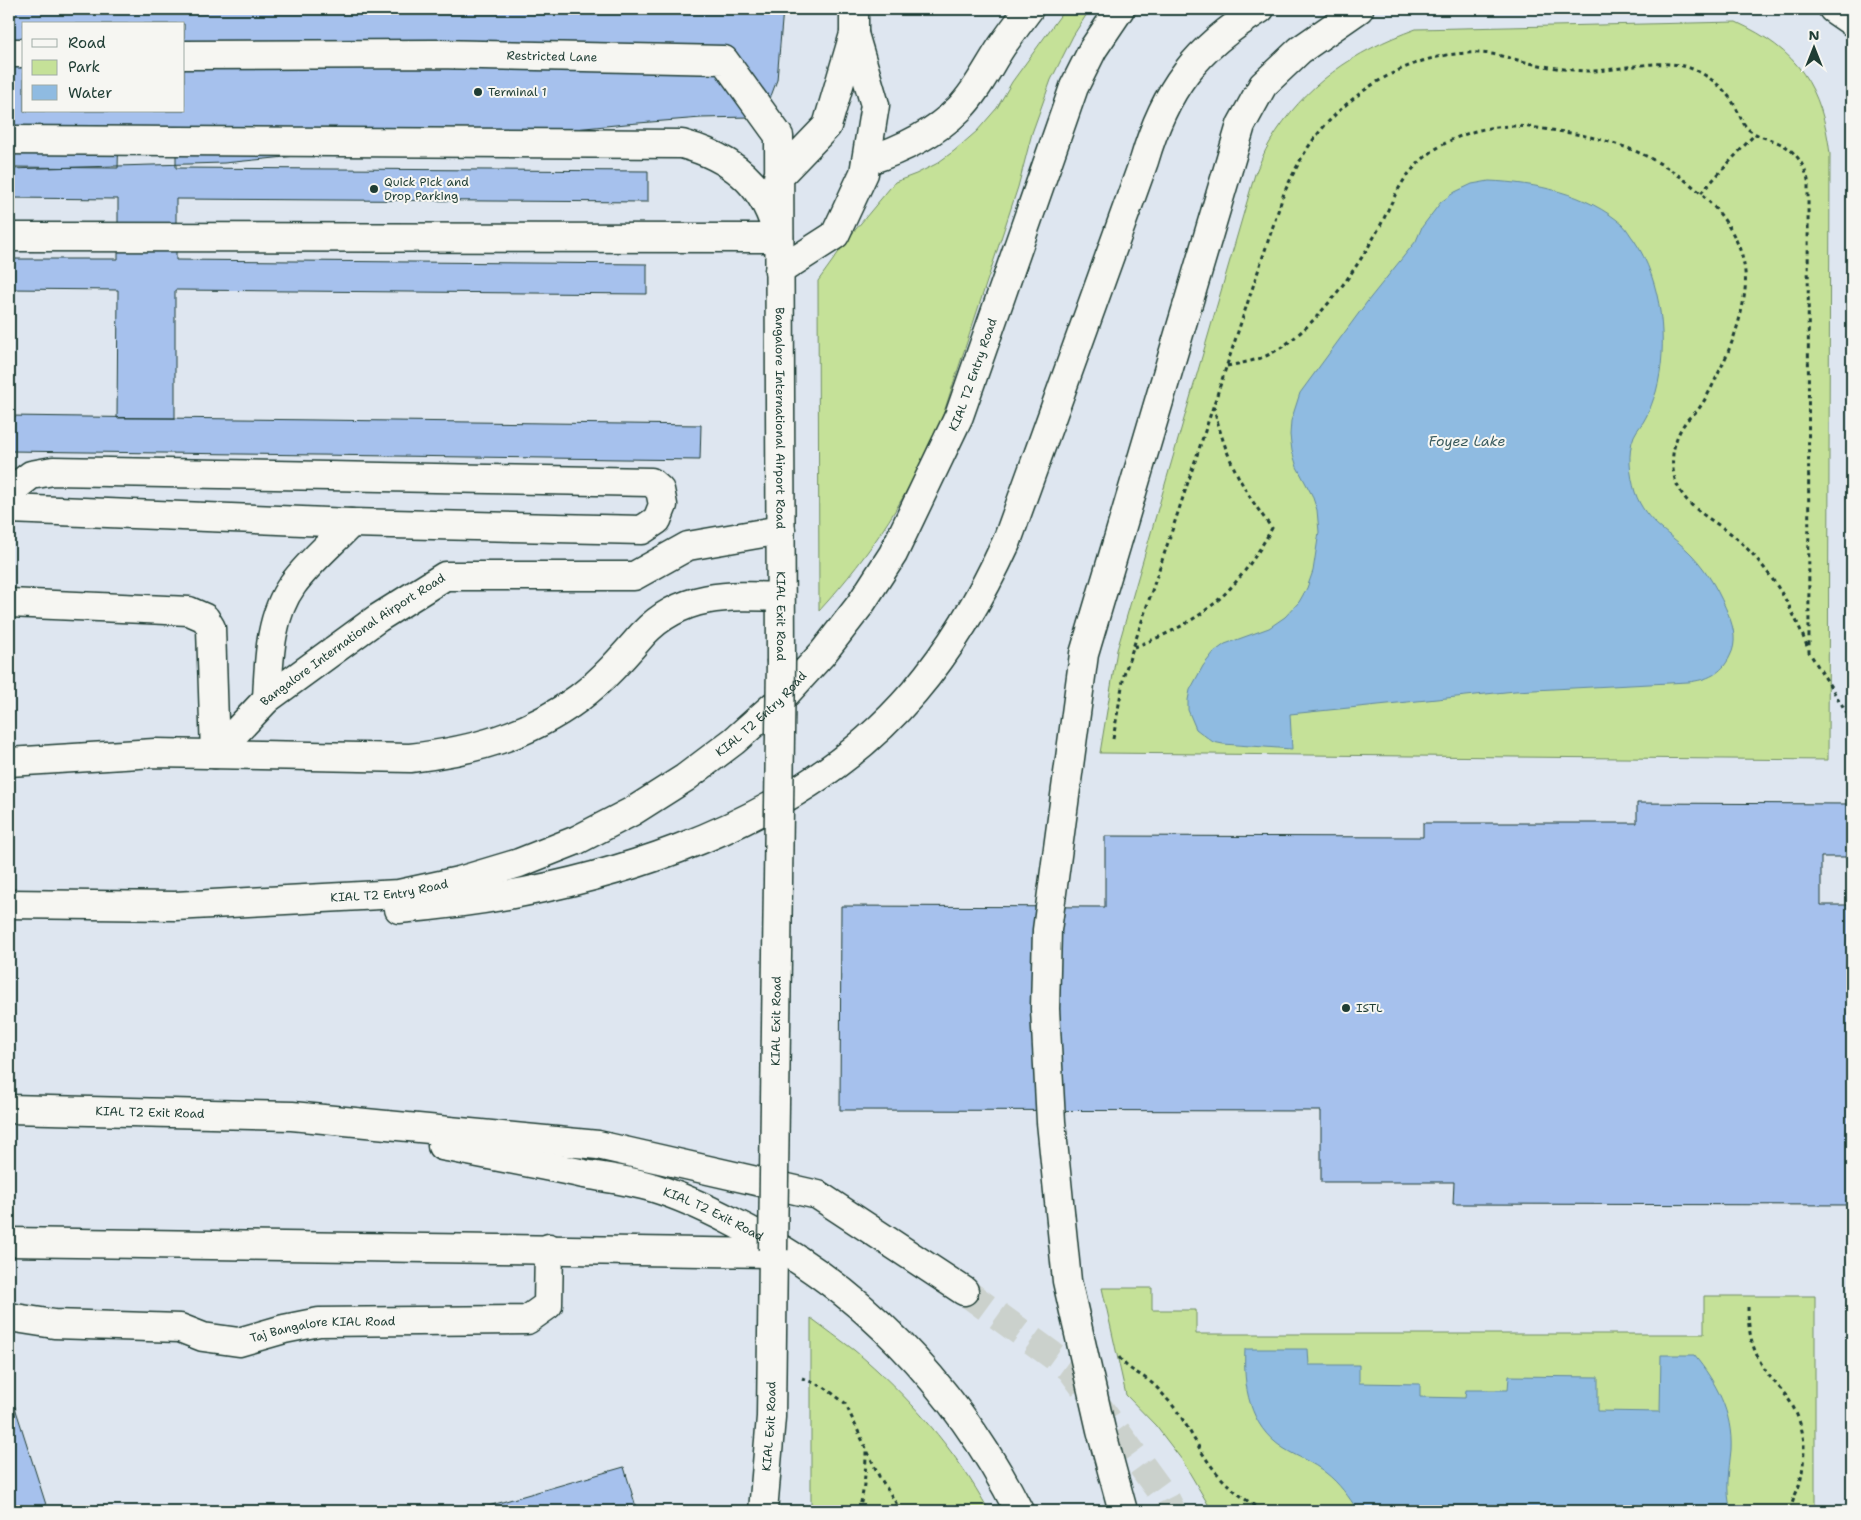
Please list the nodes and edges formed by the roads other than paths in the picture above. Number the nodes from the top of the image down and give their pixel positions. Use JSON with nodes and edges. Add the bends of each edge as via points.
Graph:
{"nodes":[{"id":1,"x":1030,"y":9,"type":"edge"},
{"id":2,"x":1120,"y":9,"type":"edge"},
{"id":3,"x":1260,"y":9,"type":"edge"},
{"id":4,"x":1359,"y":9,"type":"edge"},
{"id":5,"x":1833,"y":9,"type":"edge"},
{"id":6,"x":854,"y":21,"type":"edge"},
{"id":7,"x":1852,"y":22,"type":"edge"},
{"id":8,"x":9,"y":53,"type":"edge"},
{"id":9,"x":22,"y":53,"type":"edge"},
{"id":10,"x":185,"y":55,"type":"edge"},
{"id":11,"x":9,"y":140,"type":"edge"},
{"id":12,"x":866,"y":161,"type":"junction"},
{"id":13,"x":778,"y":177,"type":"junction"},
{"id":14,"x":9,"y":238,"type":"edge"},
{"id":15,"x":779,"y":238,"type":"junction"},
{"id":16,"x":779,"y":271,"type":"junction"},
{"id":17,"x":9,"y":492,"type":"edge"},
{"id":18,"x":9,"y":509,"type":"edge"},
{"id":19,"x":351,"y":523,"type":"junction"},
{"id":20,"x":781,"y":530,"type":"junction"},
{"id":21,"x":780,"y":597,"type":"junction"},
{"id":22,"x":9,"y":603,"type":"edge"},
{"id":23,"x":267,"y":699,"type":"junction"},
{"id":24,"x":215,"y":754,"type":"junction"},
{"id":25,"x":9,"y":762,"type":"edge"},
{"id":26,"x":9,"y":904,"type":"edge"},
{"id":27,"x":175,"y":906,"type":"junction"},
{"id":28,"x":9,"y":1109,"type":"edge"},
{"id":29,"x":292,"y":1116,"type":"junction"},
{"id":30,"x":9,"y":1242,"type":"edge"},
{"id":31,"x":549,"y":1248,"type":"junction"},
{"id":32,"x":774,"y":1251,"type":"junction"},
{"id":33,"x":964,"y":1291,"type":"tunnel mouth"},
{"id":34,"x":9,"y":1317,"type":"edge"},
{"id":35,"x":763,"y":1511,"type":"edge"},
{"id":36,"x":1019,"y":1511,"type":"edge"},
{"id":37,"x":1124,"y":1511,"type":"edge"}],
"edges":[{"from":1,"to":12,"type":"main road","via":[[959,109],[916,142]]},
{"from":2,"to":27,"type":"main road","name":"KIAL T2 Entry Road","via":[[1093,49],[1074,87],[959,416],[893,554],[860,605],[780,700],[699,767],[633,811],[577,840],[520,863],[399,894]]},
{"from":3,"to":27,"type":"main road","via":[[1205,49],[1166,101],[1007,541],[967,621],[914,693],[843,759],[801,789],[716,833],[641,862],[573,882],[504,897],[387,910]]},
{"from":4,"to":37,"type":"main road","via":[[1300,50],[1263,85],[1241,125],[1084,654],[1048,930],[1045,1009],[1051,1122],[1068,1281],[1101,1430]]},
{"from":5,"to":7,"type":"main road"},
{"from":6,"to":12,"type":"main road","via":[[875,105]]},
{"from":6,"to":13,"type":"main road","via":[[827,126]]},
{"from":8,"to":9,"type":"main road"},
{"from":10,"to":13,"type":"main road","name":"Restricted Lane","via":[[437,54],[724,60],[779,136]]},
{"from":11,"to":15,"type":"main road","via":[[682,144],[704,150],[742,174],[766,203]]},
{"from":12,"to":16,"type":"main road","via":[[864,173],[835,235]]},
{"from":13,"to":15,"type":"main road","name":"Restricted Lane"},
{"from":14,"to":15,"type":"main road"},
{"from":15,"to":16,"type":"main road","name":"Bangalore International Airport Road"},
{"from":16,"to":20,"type":"main road","name":"Bangalore International Airport Road"},
{"from":17,"to":19,"type":"main road","via":[[32,476],[53,471],[651,482],[660,490],[663,505],[657,520],[642,530]]},
{"from":18,"to":19,"type":"main road"},
{"from":19,"to":23,"type":"main road","via":[[292,585],[281,608],[270,650]]},
{"from":20,"to":21,"type":"main road","name":"KIAL Exit Road"},
{"from":20,"to":23,"type":"main road","name":"Bangalore International Airport Road","via":[[688,546],[634,576],[445,576],[378,618]]},
{"from":21,"to":24,"type":"main road","via":[[733,595],[706,598],[681,607],[644,633],[606,676],[579,698],[543,721],[484,745],[410,758]]},
{"from":21,"to":32,"type":"main road","name":"KIAL Exit Road","bridge":true,"via":[[782,660]]},
{"from":22,"to":24,"type":"main road","via":[[189,611],[205,618],[210,628]]},
{"from":23,"to":24,"type":"main road","name":"Bangalore International Airport Road"},
{"from":24,"to":25,"type":"main road","via":[[155,753]]},
{"from":26,"to":27,"type":"main road","name":"KIAL T2 Entry Road"},
{"from":28,"to":29,"type":"main road","name":"KIAL T2 Exit Road"},
{"from":29,"to":33,"type":"main road","name":"KIAL T2 Exit Road","via":[[598,1145],[818,1195]]},
{"from":29,"to":36,"type":"main road","name":"KIAL T2 Exit Road","via":[[654,1188],[706,1208],[756,1233],[804,1262],[848,1296],[928,1373],[983,1447]]},
{"from":30,"to":31,"type":"main road"},
{"from":31,"to":32,"type":"main road"},
{"from":31,"to":34,"type":"main road","name":"Taj Bangalore KIAL Road","via":[[548,1305],[527,1320],[319,1322],[239,1342],[202,1337],[180,1328],[54,1324]]},
{"from":32,"to":35,"type":"main road","name":"KIAL Exit Road","via":[[771,1417]]}]}
